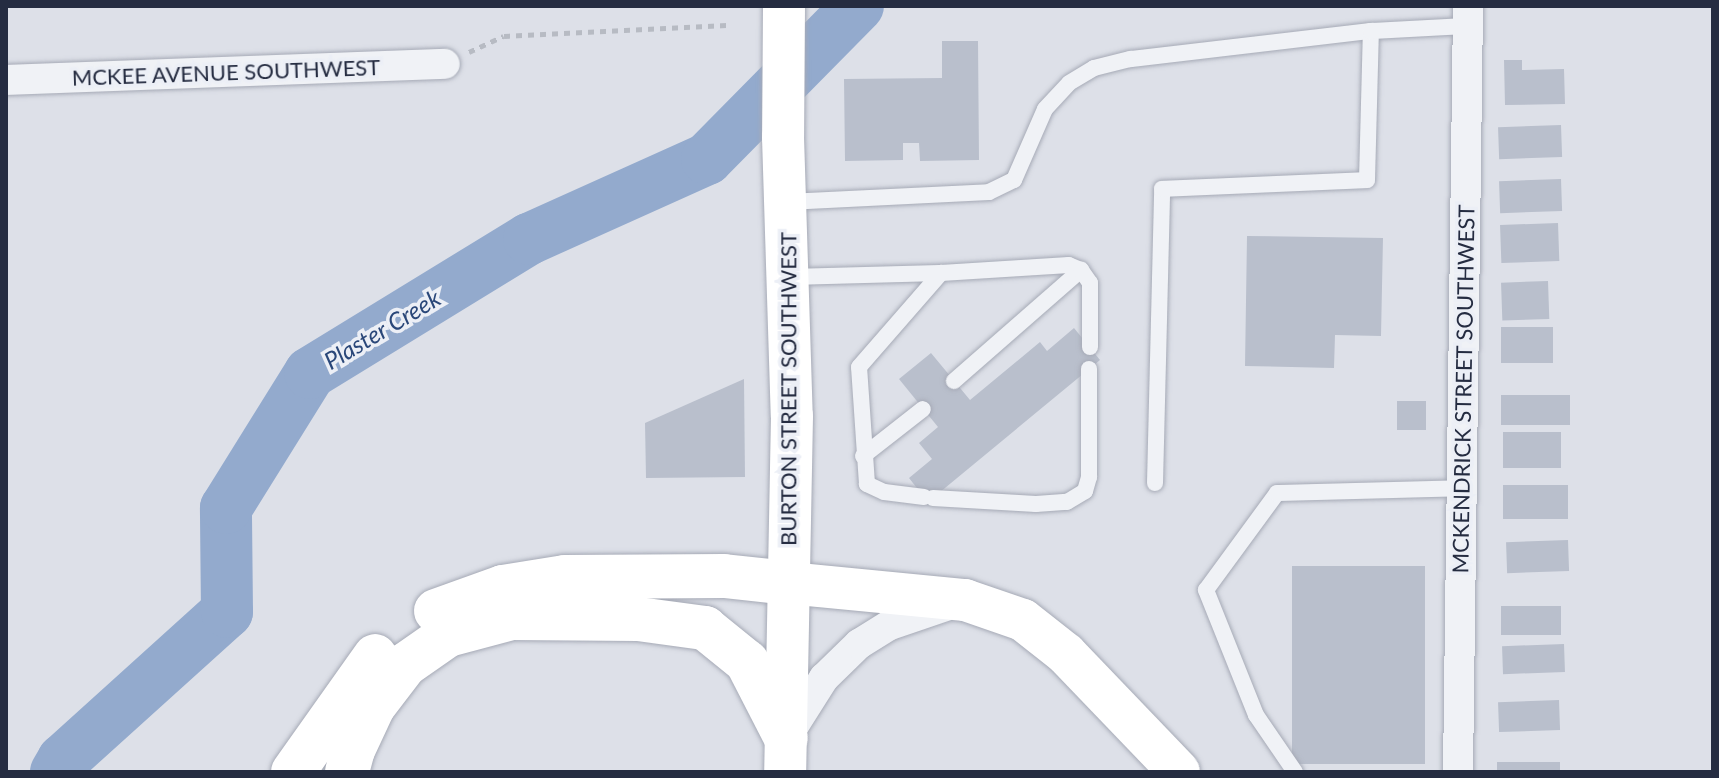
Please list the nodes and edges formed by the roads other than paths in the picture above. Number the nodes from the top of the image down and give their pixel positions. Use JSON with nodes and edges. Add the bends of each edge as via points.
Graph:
{"nodes":[{"id":1,"x":1467,"y":16,"type":"edge"},
{"id":2,"x":784,"y":23,"type":"edge"},
{"id":3,"x":1371,"y":31,"type":"junction"},
{"id":4,"x":445,"y":64,"type":"road end"},
{"id":5,"x":6,"y":80,"type":"edge"},
{"id":6,"x":786,"y":202,"type":"junction"},
{"id":7,"x":1081,"y":270,"type":"junction"},
{"id":8,"x":941,"y":273,"type":"junction"},
{"id":9,"x":789,"y":277,"type":"junction"},
{"id":10,"x":1090,"y":347,"type":"dead end"},
{"id":11,"x":1089,"y":369,"type":"dead end"},
{"id":12,"x":954,"y":381,"type":"dead end"},
{"id":13,"x":923,"y":409,"type":"dead end"},
{"id":14,"x":863,"y":456,"type":"junction"},
{"id":15,"x":1155,"y":483,"type":"dead end"},
{"id":16,"x":1462,"y":488,"type":"junction"},
{"id":17,"x":788,"y":583,"type":"junction"},
{"id":18,"x":965,"y":600,"type":"junction"},
{"id":19,"x":786,"y":755,"type":"edge"},
{"id":20,"x":293,"y":772,"type":"edge"},
{"id":21,"x":347,"y":772,"type":"edge"},
{"id":22,"x":1179,"y":772,"type":"edge"},
{"id":23,"x":1295,"y":772,"type":"edge"},
{"id":24,"x":1458,"y":772,"type":"edge"}],
"edges":[{"from":1,"to":3,"type":"lane"},
{"from":1,"to":16,"type":"street","name":"MCKENDRICK STREET SOUTHWEST"},
{"from":2,"to":6,"type":"main road","name":"BURTON STREET SOUTHWEST"},
{"from":3,"to":6,"type":"lane","via":[[1131,59],[1094,68],[1069,83],[1045,109],[1014,180],[989,192]]},
{"from":3,"to":15,"type":"lane","via":[[1367,180],[1162,189]]},
{"from":4,"to":5,"type":"street","name":"MCKEE AVENUE SOUTHWEST"},
{"from":6,"to":9,"type":"main road","name":"BURTON STREET SOUTHWEST"},
{"from":7,"to":8,"type":"lane","via":[[1069,265]]},
{"from":7,"to":10,"type":"lane","via":[[1090,283]]},
{"from":7,"to":12,"type":"lane"},
{"from":8,"to":9,"type":"lane"},
{"from":8,"to":14,"type":"lane","via":[[859,367]]},
{"from":9,"to":17,"type":"main road","name":"BURTON STREET SOUTHWEST"},
{"from":11,"to":14,"type":"lane","via":[[1089,477],[1085,491],[1067,502],[884,492],[867,484]]},
{"from":13,"to":14,"type":"lane"},
{"from":16,"to":23,"type":"lane","via":[[1277,493],[1206,590],[1256,715]]},
{"from":16,"to":24,"type":"street","name":"MCKENDRICK STREET SOUTHWEST"},
{"from":17,"to":18,"type":"main road"},
{"from":17,"to":19,"type":"main road","name":"BURTON STREET SOUTHWEST"},
{"from":17,"to":20,"type":"highway","via":[[724,576],[594,575],[534,581],[461,600],[415,622],[376,655]]},
{"from":18,"to":19,"type":"street","via":[[890,625],[859,644],[824,678]]},
{"from":18,"to":22,"type":"main road","via":[[1008,612],[1045,635]]},
{"from":19,"to":21,"type":"highway","via":[[760,681],[747,662],[705,628],[638,619],[512,618],[448,635],[405,665],[373,707]]}]}
